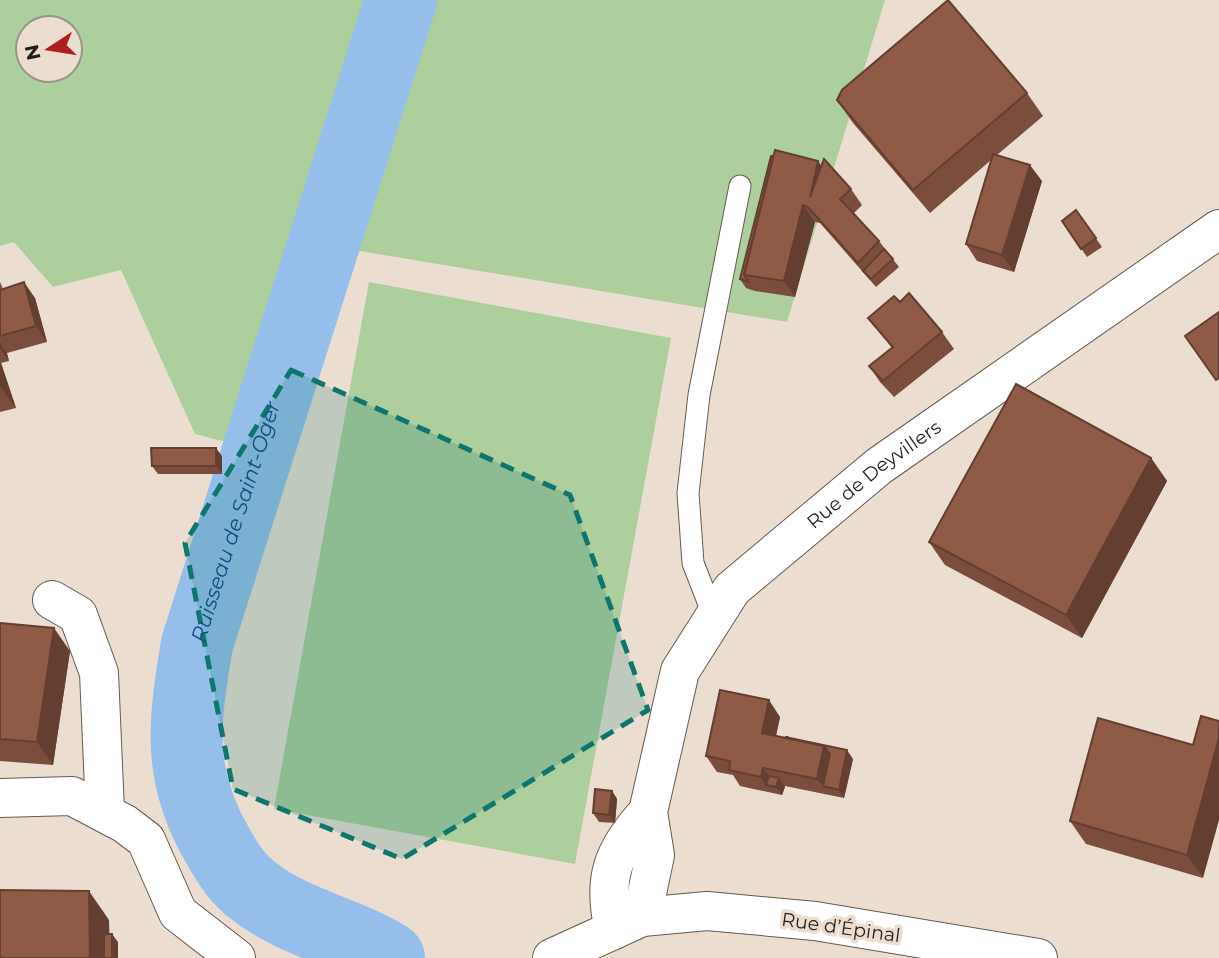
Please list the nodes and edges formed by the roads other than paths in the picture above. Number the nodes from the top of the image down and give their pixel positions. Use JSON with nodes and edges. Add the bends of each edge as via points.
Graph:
{"nodes":[{"id":1,"x":740,"y":186,"type":"dead end"},
{"id":2,"x":1219,"y":229,"type":"edge"},
{"id":3,"x":52,"y":600,"type":"dead end"},
{"id":4,"x":714,"y":617,"type":"junction"},
{"id":5,"x":0,"y":798,"type":"edge"},
{"id":6,"x":105,"y":811,"type":"junction"},
{"id":7,"x":628,"y":923,"type":"junction"},
{"id":8,"x":236,"y":958,"type":"edge"},
{"id":9,"x":552,"y":958,"type":"edge"},
{"id":10,"x":1038,"y":958,"type":"edge"}],
"edges":[{"from":1,"to":4,"type":"lane","via":[[699,395],[688,493],[693,563]]},
{"from":2,"to":4,"type":"street","name":"Rue de Deyvillers","via":[[879,466],[732,589]]},
{"from":3,"to":6,"type":"street","via":[[78,615],[99,673]]},
{"from":4,"to":7,"type":"street","name":"Rue de Deyvillers","via":[[680,671],[648,812],[630,832],[609,877],[607,899]]},
{"from":5,"to":6,"type":"street","via":[[72,796]]},
{"from":6,"to":8,"type":"street","via":[[146,841],[178,913]]},
{"from":7,"to":9,"type":"street","name":"Rue d’Épinal"},
{"from":7,"to":10,"type":"street","name":"Rue d’Épinal","via":[[708,911],[815,920]]}]}
